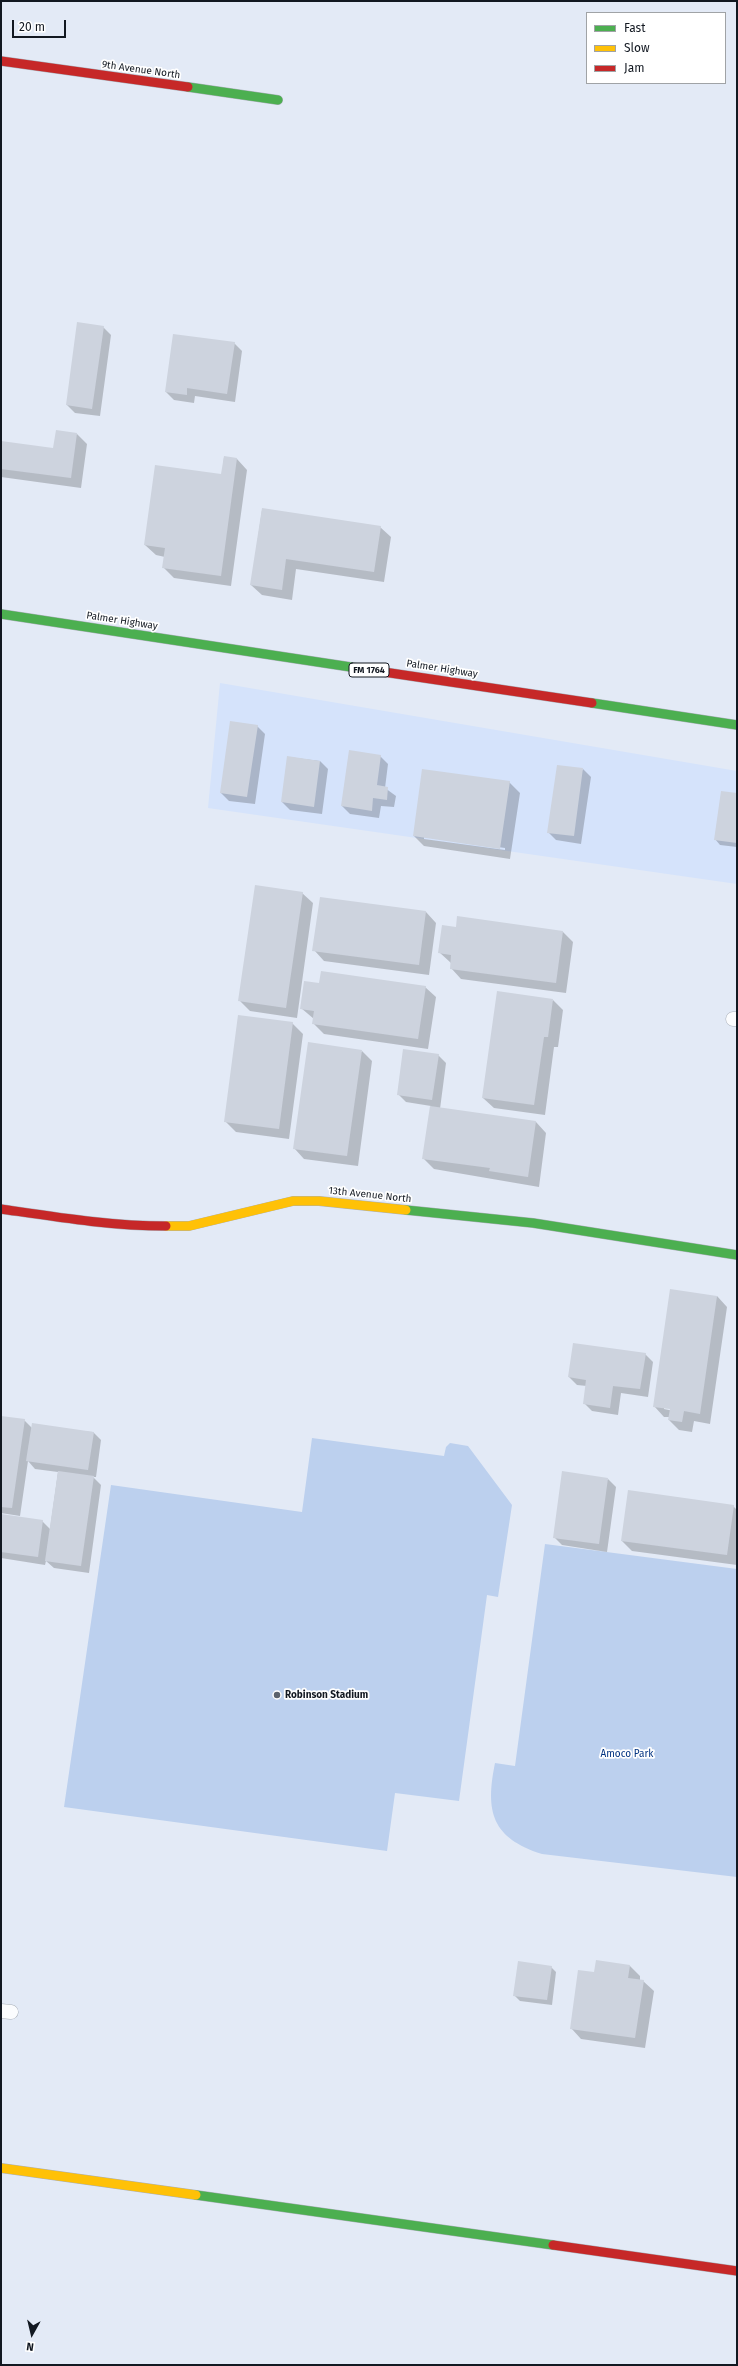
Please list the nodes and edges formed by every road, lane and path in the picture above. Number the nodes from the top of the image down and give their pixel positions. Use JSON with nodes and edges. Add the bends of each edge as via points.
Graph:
{"nodes":[{"id":1,"x":1,"y":61,"type":"edge"},
{"id":2,"x":278,"y":100,"type":"dead end"},
{"id":3,"x":1,"y":614,"type":"edge"},
{"id":4,"x":737,"y":726,"type":"edge"},
{"id":5,"x":1,"y":1209,"type":"edge"},
{"id":6,"x":737,"y":1255,"type":"edge"},
{"id":7,"x":1,"y":2168,"type":"edge"},
{"id":8,"x":737,"y":2271,"type":"edge"}],
"edges":[{"from":1,"to":2,"type":"street","name":"9th Avenue North"},
{"from":3,"to":4,"type":"street","name":"Palmer Highway","number":"FM 1764"},
{"from":5,"to":6,"type":"street","name":"13th Avenue North","via":[[143,1226],[190,1226],[293,1201],[319,1201],[533,1223]]},
{"from":7,"to":8,"type":"street"}]}
